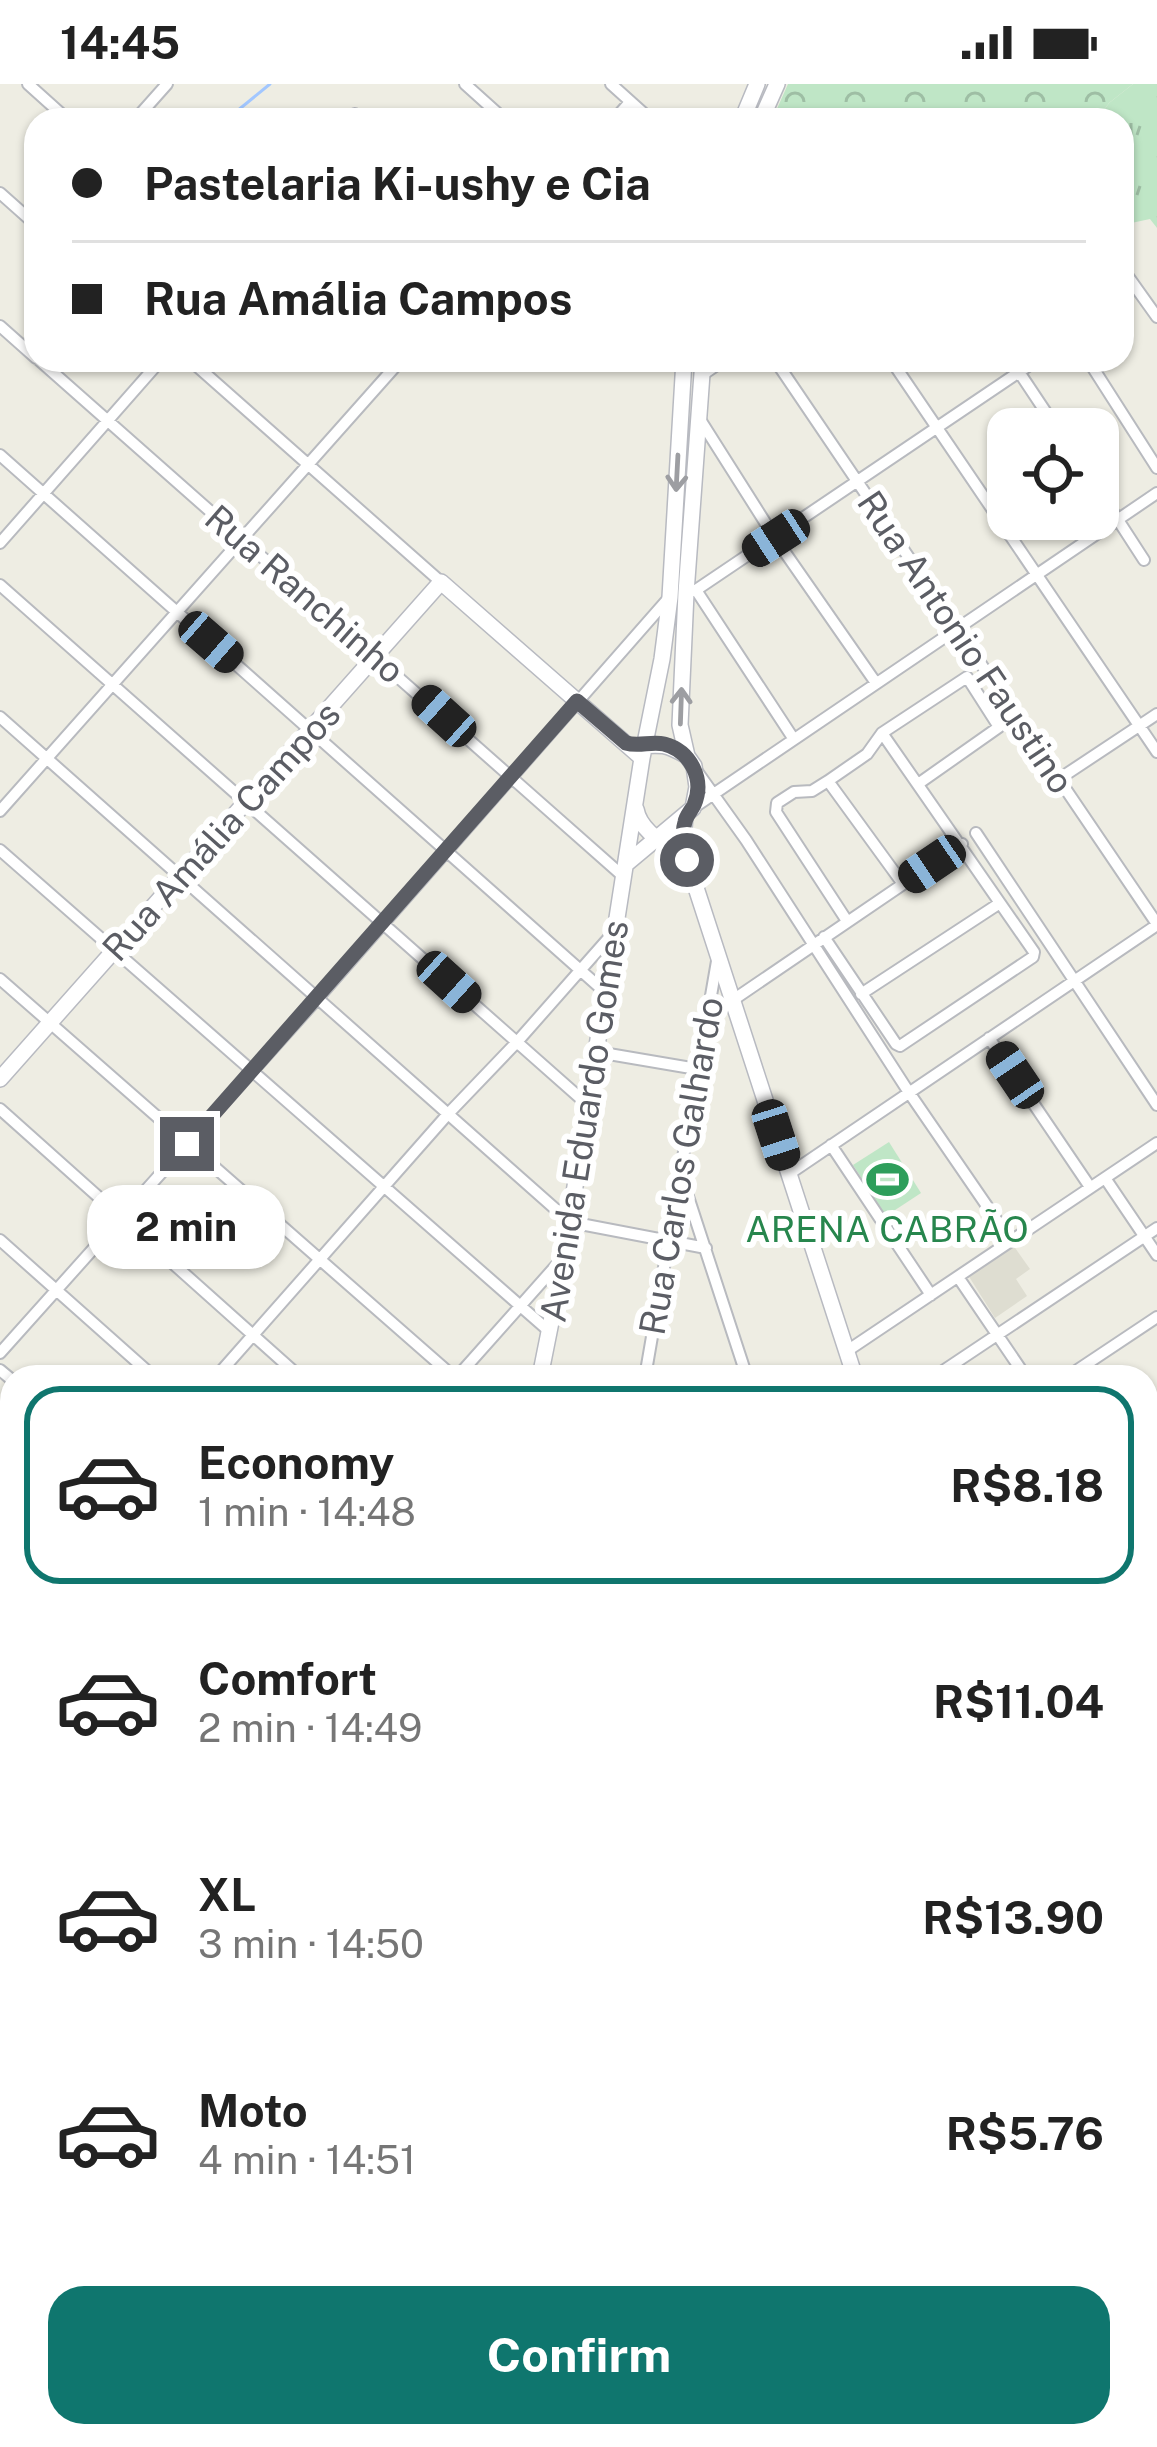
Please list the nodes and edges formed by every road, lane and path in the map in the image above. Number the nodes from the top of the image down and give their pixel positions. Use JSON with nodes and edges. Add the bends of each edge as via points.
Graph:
{"nodes":[{"id":1,"x":167,"y":84,"type":"edge"},
{"id":2,"x":465,"y":84,"type":"edge"},
{"id":3,"x":610,"y":84,"type":"edge"},
{"id":4,"x":630,"y":102,"type":"junction"},
{"id":5,"x":146,"y":108,"type":"edge"},
{"id":6,"x":492,"y":108,"type":"edge"},
{"id":7,"x":625,"y":108,"type":"edge"},
{"id":8,"x":637,"y":108,"type":"edge"},
{"id":9,"x":0,"y":193,"type":"edge"},
{"id":10,"x":24,"y":214,"type":"edge"},
{"id":11,"x":1134,"y":285,"type":"edge"},
{"id":12,"x":1157,"y":317,"type":"edge"},
{"id":13,"x":0,"y":326,"type":"edge"},
{"id":14,"x":24,"y":347,"type":"edge"},
{"id":15,"x":52,"y":372,"type":"edge"},
{"id":16,"x":150,"y":372,"type":"edge"},
{"id":17,"x":203,"y":372,"type":"edge"},
{"id":18,"x":390,"y":372,"type":"edge"},
{"id":19,"x":684,"y":372,"type":"edge"},
{"id":20,"x":702,"y":372,"type":"edge"},
{"id":21,"x":784,"y":372,"type":"edge"},
{"id":22,"x":899,"y":372,"type":"edge"},
{"id":23,"x":1096,"y":372,"type":"edge"},
{"id":24,"x":1020,"y":373,"type":"joint"},
{"id":25,"x":1044,"y":408,"type":"edge"},
{"id":26,"x":699,"y":418,"type":"junction"},
{"id":27,"x":108,"y":421,"type":"junction"},
{"id":28,"x":936,"y":427,"type":"junction"},
{"id":29,"x":0,"y":455,"type":"edge"},
{"id":30,"x":306,"y":464,"type":"junction"},
{"id":31,"x":1157,"y":468,"type":"edge"},
{"id":32,"x":857,"y":482,"type":"junction"},
{"id":33,"x":1157,"y":493,"type":"edge"},
{"id":34,"x":44,"y":494,"type":"junction"},
{"id":35,"x":1119,"y":519,"type":"edge"},
{"id":36,"x":1119,"y":522,"type":"edge"},
{"id":37,"x":776,"y":538,"type":"junction"},
{"id":38,"x":242,"y":539,"type":"junction"},
{"id":39,"x":1089,"y":540,"type":"edge"},
{"id":40,"x":0,"y":543,"type":"edge"},
{"id":41,"x":1144,"y":560,"type":"dead end"},
{"id":42,"x":1036,"y":576,"type":"junction"},
{"id":43,"x":441,"y":582,"type":"junction"},
{"id":44,"x":0,"y":585,"type":"edge"},
{"id":45,"x":684,"y":593,"type":"junction"},
{"id":46,"x":177,"y":613,"type":"junction"},
{"id":47,"x":957,"y":630,"type":"junction"},
{"id":48,"x":376,"y":656,"type":"junction"},
{"id":49,"x":876,"y":683,"type":"junction"},
{"id":50,"x":112,"y":684,"type":"junction"},
{"id":51,"x":577,"y":701,"type":"junction"},
{"id":52,"x":1157,"y":714,"type":"edge"},
{"id":53,"x":0,"y":718,"type":"edge"},
{"id":54,"x":1140,"y":726,"type":"junction"},
{"id":55,"x":311,"y":731,"type":"junction"},
{"id":56,"x":882,"y":733,"type":"junction"},
{"id":57,"x":793,"y":738,"type":"junction"},
{"id":58,"x":644,"y":752,"type":"junction"},
{"id":59,"x":1157,"y":752,"type":"edge"},
{"id":60,"x":46,"y":760,"type":"junction"},
{"id":61,"x":690,"y":761,"type":"junction"},
{"id":62,"x":511,"y":777,"type":"junction"},
{"id":63,"x":1059,"y":779,"type":"junction"},
{"id":64,"x":829,"y":781,"type":"junction"},
{"id":65,"x":918,"y":784,"type":"junction"},
{"id":66,"x":714,"y":794,"type":"junction"},
{"id":67,"x":246,"y":803,"type":"junction"},
{"id":68,"x":635,"y":807,"type":"junction"},
{"id":69,"x":0,"y":811,"type":"edge"},
{"id":70,"x":689,"y":812,"type":"junction"},
{"id":71,"x":976,"y":833,"type":"dead end"},
{"id":72,"x":658,"y":838,"type":"junction"},
{"id":73,"x":962,"y":844,"type":"junction"},
{"id":74,"x":0,"y":850,"type":"edge"},
{"id":75,"x":446,"y":850,"type":"junction"},
{"id":76,"x":687,"y":860,"type":"junction"},
{"id":77,"x":625,"y":871,"type":"junction"},
{"id":78,"x":178,"y":877,"type":"junction"},
{"id":79,"x":902,"y":884,"type":"junction"},
{"id":80,"x":1000,"y":903,"type":"junction"},
{"id":81,"x":847,"y":921,"type":"junction"},
{"id":82,"x":382,"y":922,"type":"junction"},
{"id":83,"x":1157,"y":925,"type":"edge"},
{"id":84,"x":615,"y":931,"type":"junction"},
{"id":85,"x":824,"y":937,"type":"junction"},
{"id":86,"x":811,"y":944,"type":"junction"},
{"id":87,"x":114,"y":949,"type":"junction"},
{"id":88,"x":718,"y":955,"type":"junction"},
{"id":89,"x":581,"y":970,"type":"junction"},
{"id":90,"x":0,"y":979,"type":"edge"},
{"id":91,"x":1074,"y":979,"type":"junction"},
{"id":92,"x":605,"y":992,"type":"junction"},
{"id":93,"x":861,"y":994,"type":"junction"},
{"id":94,"x":316,"y":999,"type":"junction"},
{"id":95,"x":733,"y":1000,"type":"junction"},
{"id":96,"x":50,"y":1022,"type":"junction"},
{"id":97,"x":989,"y":1038,"type":"junction"},
{"id":98,"x":517,"y":1042,"type":"junction"},
{"id":99,"x":597,"y":1052,"type":"junction"},
{"id":100,"x":697,"y":1069,"type":"junction"},
{"id":101,"x":253,"y":1070,"type":"junction"},
{"id":102,"x":0,"y":1079,"type":"edge"},
{"id":103,"x":908,"y":1091,"type":"junction"},
{"id":104,"x":588,"y":1105,"type":"junction"},
{"id":105,"x":1157,"y":1106,"type":"edge"},
{"id":106,"x":0,"y":1109,"type":"edge"},
{"id":107,"x":448,"y":1114,"type":"junction"},
{"id":108,"x":1157,"y":1143,"type":"edge"},
{"id":109,"x":187,"y":1144,"type":"junction"},
{"id":110,"x":831,"y":1145,"type":"junction"},
{"id":111,"x":680,"y":1171,"type":"junction"},
{"id":112,"x":789,"y":1174,"type":"junction"},
{"id":113,"x":1105,"y":1178,"type":"junction"},
{"id":114,"x":1090,"y":1187,"type":"junction"},
{"id":115,"x":384,"y":1188,"type":"junction"},
{"id":116,"x":122,"y":1216,"type":"junction"},
{"id":117,"x":570,"y":1222,"type":"junction"},
{"id":118,"x":1157,"y":1228,"type":"edge"},
{"id":119,"x":1144,"y":1236,"type":"junction"},
{"id":120,"x":0,"y":1240,"type":"edge"},
{"id":121,"x":667,"y":1241,"type":"junction"},
{"id":122,"x":1011,"y":1241,"type":"junction"},
{"id":123,"x":706,"y":1248,"type":"junction"},
{"id":124,"x":1157,"y":1255,"type":"edge"},
{"id":125,"x":564,"y":1257,"type":"junction"},
{"id":126,"x":318,"y":1260,"type":"junction"},
{"id":127,"x":958,"y":1277,"type":"junction"},
{"id":128,"x":57,"y":1289,"type":"junction"},
{"id":129,"x":931,"y":1294,"type":"junction"},
{"id":130,"x":522,"y":1306,"type":"junction"},
{"id":131,"x":1157,"y":1317,"type":"edge"},
{"id":132,"x":549,"y":1331,"type":"junction"},
{"id":133,"x":253,"y":1335,"type":"junction"},
{"id":134,"x":997,"y":1335,"type":"junction"},
{"id":135,"x":847,"y":1351,"type":"junction"},
{"id":136,"x":0,"y":1353,"type":"edge"},
{"id":137,"x":141,"y":1365,"type":"edge"},
{"id":138,"x":227,"y":1365,"type":"edge"},
{"id":139,"x":287,"y":1365,"type":"edge"},
{"id":140,"x":441,"y":1365,"type":"edge"},
{"id":141,"x":466,"y":1365,"type":"edge"},
{"id":142,"x":542,"y":1365,"type":"edge"},
{"id":143,"x":647,"y":1365,"type":"edge"},
{"id":144,"x":743,"y":1365,"type":"edge"},
{"id":145,"x":851,"y":1365,"type":"edge"},
{"id":146,"x":952,"y":1365,"type":"edge"},
{"id":147,"x":1017,"y":1365,"type":"edge"},
{"id":148,"x":1085,"y":1365,"type":"edge"}],
"edges":[{"from":1,"to":5,"type":"street"},
{"from":2,"to":6,"type":"street"},
{"from":3,"to":4,"type":"street"},
{"from":4,"to":7,"type":"street"},
{"from":4,"to":8,"type":"street"},
{"from":9,"to":10,"type":"street"},
{"from":11,"to":12,"type":"street"},
{"from":13,"to":14,"type":"street","name":"Rua Ranchinho"},
{"from":15,"to":27,"type":"street","name":"Rua Ranchinho"},
{"from":16,"to":27,"type":"street"},
{"from":17,"to":30,"type":"street"},
{"from":18,"to":30,"type":"street"},
{"from":19,"to":45,"type":"main road","one_way":true},
{"from":20,"to":26,"type":"main road"},
{"from":21,"to":32,"type":"street","name":"Rua Antonio Faustino"},
{"from":22,"to":28,"type":"street"},
{"from":23,"to":31,"type":"street"},
{"from":24,"to":25,"type":"street"},
{"from":24,"to":28,"type":"street"},
{"from":26,"to":37,"type":"street"},
{"from":26,"to":45,"type":"main road"},
{"from":27,"to":34,"type":"street"},
{"from":27,"to":38,"type":"street","name":"Rua Ranchinho"},
{"from":28,"to":32,"type":"street"},
{"from":28,"to":42,"type":"street"},
{"from":29,"to":34,"type":"street"},
{"from":30,"to":38,"type":"street"},
{"from":30,"to":43,"type":"street"},
{"from":32,"to":37,"type":"street"},
{"from":32,"to":47,"type":"street","name":"Rua Antonio Faustino"},
{"from":33,"to":35,"type":"street"},
{"from":34,"to":40,"type":"street"},
{"from":34,"to":46,"type":"street"},
{"from":36,"to":41,"type":"street"},
{"from":37,"to":45,"type":"street"},
{"from":37,"to":49,"type":"street"},
{"from":38,"to":46,"type":"street"},
{"from":38,"to":48,"type":"street","name":"Rua Ranchinho"},
{"from":39,"to":42,"type":"street"},
{"from":42,"to":47,"type":"street"},
{"from":42,"to":54,"type":"street"},
{"from":43,"to":48,"type":"main road","name":"Rua Amália Campos"},
{"from":43,"to":51,"type":"main road"},
{"from":44,"to":50,"type":"street"},
{"from":45,"to":51,"type":"street"},
{"from":45,"to":57,"type":"street"},
{"from":45,"to":58,"type":"main road","name":"Avenida Eduardo Gomes"},
{"from":61,"to":45,"type":"main road","one_way":true,"via":[[680,725]]},
{"from":46,"to":50,"type":"street"},
{"from":46,"to":55,"type":"street"},
{"from":47,"to":49,"type":"street"},
{"from":47,"to":63,"type":"street","name":"Rua Antonio Faustino"},
{"from":48,"to":55,"type":"main road","name":"Rua Amália Campos"},
{"from":48,"to":62,"type":"street","name":"Rua Ranchinho"},
{"from":49,"to":57,"type":"street"},
{"from":50,"to":60,"type":"street"},
{"from":50,"to":67,"type":"street"},
{"from":51,"to":58,"type":"main road"},
{"from":51,"to":62,"type":"street"},
{"from":52,"to":54,"type":"street"},
{"from":53,"to":60,"type":"street"},
{"from":54,"to":59,"type":"street"},
{"from":54,"to":63,"type":"street"},
{"from":55,"to":67,"type":"main road","name":"Rua Amália Campos"},
{"from":55,"to":75,"type":"street"},
{"from":56,"to":64,"type":"street"},
{"from":56,"to":65,"type":"street"},
{"from":56,"to":65,"type":"street","via":[[970,679],[999,727]]},
{"from":57,"to":66,"type":"street"},
{"from":58,"to":61,"type":"main road","via":[[658,743]]},
{"from":58,"to":68,"type":"main road","name":"Avenida Eduardo Gomes"},
{"from":60,"to":69,"type":"street"},
{"from":60,"to":78,"type":"street"},
{"from":61,"to":66,"type":"street"},
{"from":61,"to":70,"type":"main road","via":[[697,787]]},
{"from":62,"to":75,"type":"street"},
{"from":62,"to":77,"type":"street","name":"Rua Ranchinho"},
{"from":63,"to":83,"type":"street","name":"Rua Antonio Faustino"},
{"from":64,"to":79,"type":"street"},
{"from":64,"to":81,"type":"street","via":[[775,808]]},
{"from":65,"to":73,"type":"street"},
{"from":66,"to":70,"type":"street"},
{"from":66,"to":86,"type":"street"},
{"from":67,"to":78,"type":"main road","name":"Rua Amália Campos"},
{"from":67,"to":82,"type":"street"},
{"from":68,"to":72,"type":"main road"},
{"from":68,"to":77,"type":"main road","name":"Avenida Eduardo Gomes"},
{"from":70,"to":72,"type":"main road"},
{"from":70,"to":76,"type":"main road"},
{"from":71,"to":91,"type":"street"},
{"from":72,"to":76,"type":"main road"},
{"from":72,"to":77,"type":"main road"},
{"from":73,"to":79,"type":"street"},
{"from":73,"to":80,"type":"street"},
{"from":74,"to":87,"type":"street"},
{"from":75,"to":82,"type":"street"},
{"from":75,"to":89,"type":"street"},
{"from":76,"to":88,"type":"main road"},
{"from":77,"to":84,"type":"main road","name":"Avenida Eduardo Gomes"},
{"from":78,"to":87,"type":"main road","name":"Rua Amália Campos"},
{"from":78,"to":94,"type":"street"},
{"from":79,"to":81,"type":"street"},
{"from":80,"to":93,"type":"street"},
{"from":80,"to":93,"type":"street","via":[[1034,952],[1031,961],[906,1044],[896,1044]]},
{"from":81,"to":85,"type":"street"},
{"from":82,"to":94,"type":"street"},
{"from":82,"to":98,"type":"street"},
{"from":83,"to":91,"type":"street"},
{"from":84,"to":89,"type":"street"},
{"from":84,"to":92,"type":"main road","name":"Avenida Eduardo Gomes"},
{"from":85,"to":86,"type":"street"},
{"from":85,"to":93,"type":"street"},
{"from":86,"to":95,"type":"street"},
{"from":86,"to":103,"type":"street"},
{"from":87,"to":96,"type":"main road","name":"Rua Amália Campos"},
{"from":87,"to":101,"type":"street"},
{"from":88,"to":95,"type":"main road"},
{"from":88,"to":100,"type":"street","name":"Rua Carlos Galhardo"},
{"from":89,"to":92,"type":"street"},
{"from":89,"to":98,"type":"street"},
{"from":90,"to":96,"type":"street"},
{"from":91,"to":97,"type":"street"},
{"from":91,"to":105,"type":"street"},
{"from":92,"to":99,"type":"main road","name":"Avenida Eduardo Gomes"},
{"from":94,"to":101,"type":"street"},
{"from":94,"to":107,"type":"street"},
{"from":95,"to":112,"type":"main road"},
{"from":96,"to":102,"type":"main road","name":"Rua Amália Campos"},
{"from":96,"to":109,"type":"street"},
{"from":97,"to":103,"type":"street"},
{"from":97,"to":114,"type":"street"},
{"from":98,"to":104,"type":"street"},
{"from":98,"to":107,"type":"street"},
{"from":99,"to":100,"type":"street"},
{"from":99,"to":104,"type":"main road","name":"Avenida Eduardo Gomes"},
{"from":100,"to":111,"type":"street","name":"Rua Carlos Galhardo"},
{"from":101,"to":109,"type":"street"},
{"from":101,"to":115,"type":"street"},
{"from":103,"to":110,"type":"street"},
{"from":103,"to":122,"type":"street"},
{"from":104,"to":117,"type":"main road","name":"Avenida Eduardo Gomes"},
{"from":106,"to":116,"type":"street"},
{"from":107,"to":115,"type":"street"},
{"from":107,"to":117,"type":"street"},
{"from":108,"to":113,"type":"street"},
{"from":109,"to":116,"type":"street"},
{"from":109,"to":126,"type":"street"},
{"from":110,"to":112,"type":"street"},
{"from":110,"to":129,"type":"street"},
{"from":111,"to":121,"type":"street","name":"Rua Carlos Galhardo"},
{"from":111,"to":123,"type":"street"},
{"from":112,"to":135,"type":"main road"},
{"from":113,"to":114,"type":"street"},
{"from":113,"to":119,"type":"street"},
{"from":114,"to":122,"type":"street"},
{"from":115,"to":126,"type":"street"},
{"from":115,"to":130,"type":"street"},
{"from":116,"to":128,"type":"street"},
{"from":116,"to":133,"type":"street"},
{"from":117,"to":121,"type":"street"},
{"from":117,"to":125,"type":"main road","name":"Avenida Eduardo Gomes"},
{"from":118,"to":119,"type":"street"},
{"from":119,"to":124,"type":"street"},
{"from":119,"to":134,"type":"street"},
{"from":120,"to":128,"type":"street"},
{"from":121,"to":123,"type":"street"},
{"from":121,"to":143,"type":"street","name":"Rua Carlos Galhardo"},
{"from":122,"to":127,"type":"street"},
{"from":123,"to":144,"type":"street"},
{"from":125,"to":130,"type":"street"},
{"from":125,"to":132,"type":"main road","name":"Avenida Eduardo Gomes"},
{"from":126,"to":133,"type":"street"},
{"from":126,"to":140,"type":"street"},
{"from":127,"to":129,"type":"street"},
{"from":127,"to":134,"type":"street"},
{"from":128,"to":136,"type":"street"},
{"from":128,"to":137,"type":"street"},
{"from":129,"to":135,"type":"street"},
{"from":130,"to":132,"type":"street"},
{"from":130,"to":141,"type":"street"},
{"from":131,"to":148,"type":"street"},
{"from":132,"to":142,"type":"main road","name":"Avenida Eduardo Gomes"},
{"from":133,"to":138,"type":"street"},
{"from":133,"to":139,"type":"street"},
{"from":134,"to":146,"type":"street"},
{"from":134,"to":147,"type":"street"},
{"from":135,"to":145,"type":"main road"}]}
